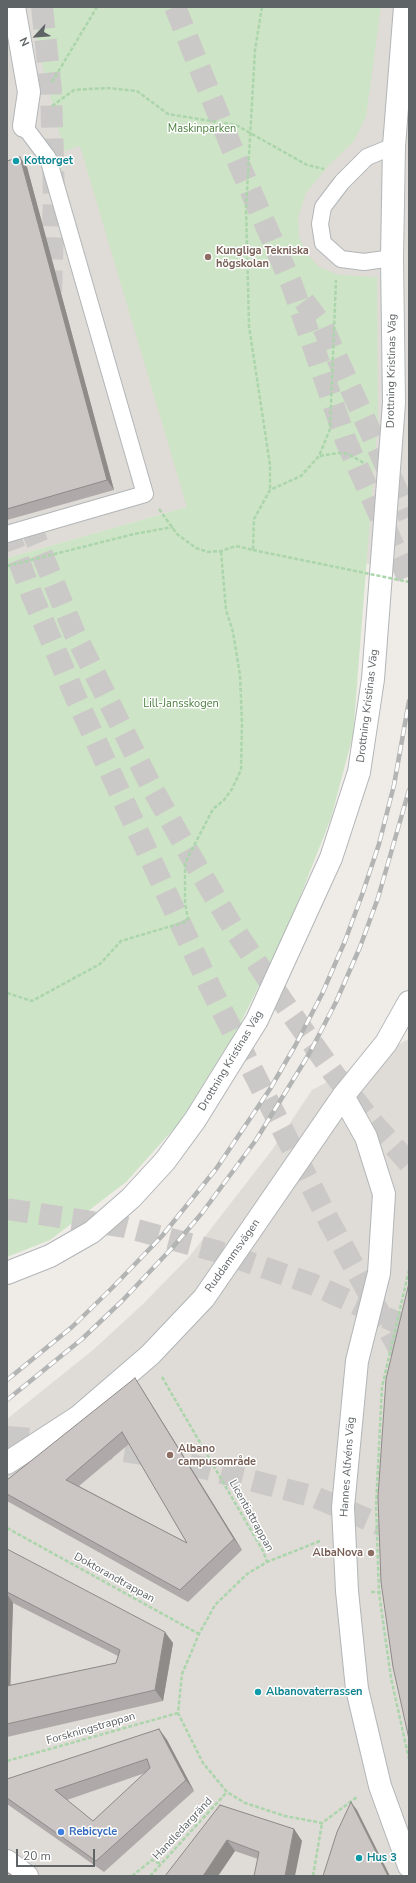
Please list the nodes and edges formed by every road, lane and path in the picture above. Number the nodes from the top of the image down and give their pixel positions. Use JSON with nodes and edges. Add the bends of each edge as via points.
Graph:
{"nodes":[{"id":1,"x":14,"y":7,"type":"edge"},
{"id":2,"x":97,"y":7,"type":"edge"},
{"id":3,"x":262,"y":7,"type":"edge"},
{"id":4,"x":405,"y":7,"type":"edge"},
{"id":5,"x":28,"y":92,"type":"junction"},
{"id":6,"x":24,"y":126,"type":"junction"},
{"id":7,"x":250,"y":134,"type":"junction"},
{"id":8,"x":394,"y":146,"type":"junction"},
{"id":9,"x":342,"y":182,"type":"junction"},
{"id":10,"x":392,"y":258,"type":"junction"},
{"id":11,"x":341,"y":259,"type":"junction"},
{"id":12,"x":319,"y":456,"type":"junction"},
{"id":13,"x":368,"y":468,"type":"dead end"},
{"id":14,"x":270,"y":490,"type":"junction"},
{"id":15,"x":145,"y":494,"type":"junction"},
{"id":16,"x":173,"y":527,"type":"junction"},
{"id":17,"x":7,"y":534,"type":"edge"},
{"id":18,"x":253,"y":550,"type":"junction"},
{"id":19,"x":221,"y":551,"type":"junction"},
{"id":20,"x":7,"y":566,"type":"edge"},
{"id":21,"x":409,"y":582,"type":"edge"},
{"id":22,"x":7,"y":993,"type":"edge"},
{"id":23,"x":409,"y":1002,"type":"edge"},
{"id":24,"x":343,"y":1096,"type":"junction"},
{"id":25,"x":409,"y":1270,"type":"edge"},
{"id":26,"x":7,"y":1273,"type":"edge"},
{"id":27,"x":173,"y":1395,"type":"dead end"},
{"id":28,"x":378,"y":1440,"type":"junction"},
{"id":29,"x":383,"y":1441,"type":"edge"},
{"id":30,"x":7,"y":1463,"type":"edge"},
{"id":31,"x":7,"y":1528,"type":"edge"},
{"id":32,"x":344,"y":1531,"type":"junction"},
{"id":33,"x":267,"y":1562,"type":"junction"},
{"id":34,"x":199,"y":1634,"type":"junction"},
{"id":35,"x":178,"y":1713,"type":"junction"},
{"id":36,"x":409,"y":1758,"type":"edge"},
{"id":37,"x":7,"y":1761,"type":"edge"},
{"id":38,"x":378,"y":1781,"type":"junction"},
{"id":39,"x":228,"y":1792,"type":"junction"},
{"id":40,"x":322,"y":1823,"type":"junction"},
{"id":41,"x":7,"y":1861,"type":"edge"},
{"id":42,"x":161,"y":1864,"type":"junction"},
{"id":43,"x":409,"y":1866,"type":"edge"},
{"id":44,"x":27,"y":1876,"type":"edge"},
{"id":45,"x":132,"y":1876,"type":"edge"},
{"id":46,"x":150,"y":1876,"type":"edge"},
{"id":47,"x":313,"y":1876,"type":"edge"}],
"edges":[{"from":1,"to":5,"type":"street"},
{"from":2,"to":5,"type":"path","via":[[52,83]]},
{"from":3,"to":7,"type":"path","via":[[255,50]]},
{"from":4,"to":8,"type":"street","name":"Drottning Kristinas Väg"},
{"from":5,"to":6,"type":"street"},
{"from":6,"to":7,"type":"path","via":[[74,90],[107,88],[138,91],[168,114],[236,125]]},
{"from":6,"to":15,"type":"lane","via":[[48,158]]},
{"from":7,"to":9,"type":"path","via":[[307,165],[332,172]]},
{"from":7,"to":14,"type":"path","via":[[246,208],[249,326],[270,465]]},
{"from":8,"to":9,"type":"lane","via":[[367,157]]},
{"from":8,"to":10,"type":"street","name":"Drottning Kristinas Väg"},
{"from":9,"to":11,"type":"lane","via":[[323,207],[320,224],[323,243]]},
{"from":10,"to":11,"type":"lane","via":[[364,262]]},
{"from":10,"to":26,"type":"street","name":"Drottning Kristinas Väg","via":[[394,403],[373,679],[359,772],[332,858],[257,1020],[195,1120],[165,1160],[131,1198],[92,1232],[50,1256]]},
{"from":11,"to":12,"type":"path","via":[[335,288],[330,430]]},
{"from":12,"to":13,"type":"path","via":[[348,454]]},
{"from":12,"to":14,"type":"path","via":[[300,476]]},
{"from":14,"to":18,"type":"path","via":[[254,519]]},
{"from":15,"to":16,"type":"path"},
{"from":15,"to":17,"type":"lane"},
{"from":16,"to":19,"type":"path","via":[[177,534],[196,548],[208,552]]},
{"from":16,"to":20,"type":"path","via":[[134,534]]},
{"from":18,"to":19,"type":"path","via":[[236,546]]},
{"from":18,"to":21,"type":"path","bridge":true},
{"from":19,"to":22,"type":"path","via":[[226,610],[233,632],[240,675],[240,770],[224,800],[214,809],[185,863],[185,903],[188,919],[186,922],[121,941],[100,964],[32,1001]]},
{"from":23,"to":24,"type":"street","name":"Ruddammsvägen","via":[[386,1043]]},
{"from":24,"to":30,"type":"street","name":"Ruddammsvägen","via":[[204,1298],[150,1356],[78,1417]]},
{"from":24,"to":32,"type":"street","name":"Hannes Alfvéns Väg","via":[[366,1137],[384,1194],[379,1273],[357,1361],[343,1507]]},
{"from":25,"to":28,"type":"path","via":[[382,1387]]},
{"from":27,"to":33,"type":"path","name":"Licentiattrappan"},
{"from":28,"to":29,"type":"path"},
{"from":28,"to":36,"type":"path","via":[[376,1506],[379,1593],[391,1678]]},
{"from":31,"to":34,"type":"path","name":"Doktorandtrappan"},
{"from":32,"to":33,"type":"path"},
{"from":32,"to":38,"type":"street","name":"Hannes Alfvéns Väg","via":[[357,1689]]},
{"from":33,"to":34,"type":"path","via":[[247,1574],[215,1604]]},
{"from":34,"to":35,"type":"path","via":[[182,1674]]},
{"from":35,"to":37,"type":"path","name":"Forskningstrappan"},
{"from":35,"to":39,"type":"path","via":[[203,1763]]},
{"from":38,"to":40,"type":"path"},
{"from":38,"to":43,"type":"street","name":"Hannes Alfvéns Väg"},
{"from":39,"to":40,"type":"path","via":[[245,1803],[284,1816]]},
{"from":39,"to":42,"type":"path","name":"Handledargränd"},
{"from":40,"to":47,"type":"path"},
{"from":41,"to":44,"type":"street"},
{"from":42,"to":45,"type":"path","via":[[152,1860]]},
{"from":42,"to":46,"type":"path","name":"Handledargränd"}]}
